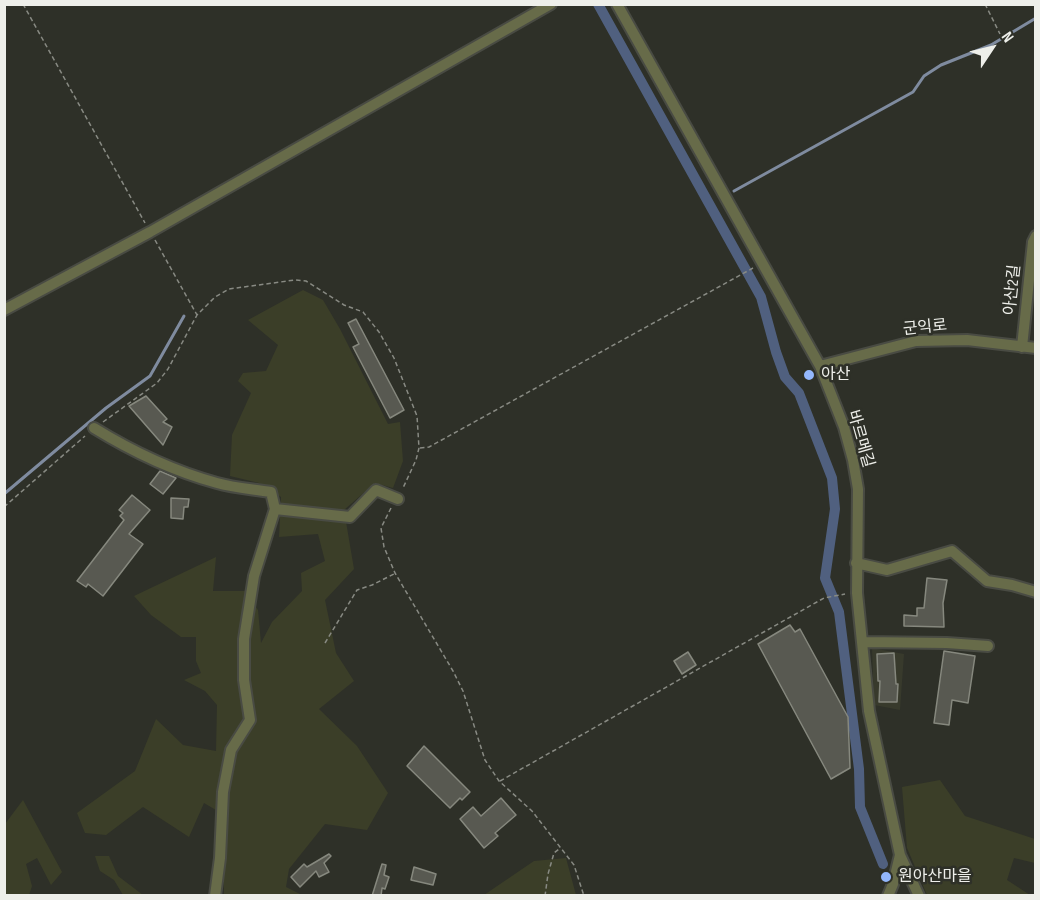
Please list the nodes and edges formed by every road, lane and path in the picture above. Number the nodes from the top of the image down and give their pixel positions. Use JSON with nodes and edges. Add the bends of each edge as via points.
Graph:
{"nodes":[{"id":1,"x":23,"y":4,"type":"edge"},
{"id":2,"x":551,"y":4,"type":"edge"},
{"id":3,"x":617,"y":4,"type":"edge"},
{"id":4,"x":985,"y":4,"type":"edge"},
{"id":5,"x":1000,"y":34,"type":"dead end"},
{"id":6,"x":150,"y":232,"type":"junction"},
{"id":7,"x":1035,"y":236,"type":"edge"},
{"id":8,"x":754,"y":267,"type":"dead end"},
{"id":9,"x":4,"y":310,"type":"edge"},
{"id":10,"x":198,"y":315,"type":"dead end"},
{"id":11,"x":1022,"y":347,"type":"junction"},
{"id":12,"x":1035,"y":348,"type":"edge"},
{"id":13,"x":819,"y":366,"type":"junction"},
{"id":14,"x":94,"y":428,"type":"dead end"},
{"id":15,"x":419,"y":448,"type":"dead end"},
{"id":16,"x":398,"y":499,"type":"dead end"},
{"id":17,"x":275,"y":509,"type":"junction"},
{"id":18,"x":856,"y":563,"type":"junction"},
{"id":19,"x":395,"y":573,"type":"dead end"},
{"id":20,"x":1035,"y":592,"type":"edge"},
{"id":21,"x":845,"y":595,"type":"dead end"},
{"id":22,"x":862,"y":642,"type":"junction"},
{"id":23,"x":324,"y":643,"type":"dead end"},
{"id":24,"x":988,"y":646,"type":"dead end"},
{"id":25,"x":499,"y":781,"type":"dead end"},
{"id":26,"x":560,"y":849,"type":"dead end"},
{"id":27,"x":900,"y":855,"type":"junction"},
{"id":28,"x":216,"y":896,"type":"edge"},
{"id":29,"x":545,"y":896,"type":"edge"},
{"id":30,"x":888,"y":896,"type":"edge"},
{"id":31,"x":919,"y":896,"type":"edge"}],
"edges":[{"from":1,"to":6,"type":"path"},
{"from":2,"to":6,"type":"street"},
{"from":3,"to":13,"type":"street","name":"바르메길"},
{"from":4,"to":5,"type":"path"},
{"from":6,"to":9,"type":"street"},
{"from":6,"to":10,"type":"path"},
{"from":7,"to":11,"type":"street","name":"아산2길"},
{"from":8,"to":15,"type":"path","via":[[429,447]]},
{"from":11,"to":12,"type":"street","name":"군익로"},
{"from":11,"to":13,"type":"street","name":"군익로","via":[[967,340],[916,341]]},
{"from":13,"to":18,"type":"street","name":"바르메길","via":[[853,460],[858,489]]},
{"from":14,"to":17,"type":"street","via":[[131,451],[171,468],[218,483],[272,492]]},
{"from":16,"to":17,"type":"street","via":[[376,490],[350,517]]},
{"from":17,"to":28,"type":"street","via":[[254,576],[244,639],[244,680],[250,720],[231,750],[223,792]]},
{"from":18,"to":20,"type":"street","via":[[887,570],[952,551],[987,581]]},
{"from":18,"to":22,"type":"street","name":"바르메길"},
{"from":19,"to":23,"type":"path","via":[[357,590]]},
{"from":21,"to":25,"type":"path","via":[[824,598]]},
{"from":22,"to":24,"type":"street"},
{"from":22,"to":27,"type":"street","name":"바르메길","via":[[869,711]]},
{"from":26,"to":29,"type":"path","via":[[554,853]]},
{"from":27,"to":30,"type":"street","name":"바르메길"},
{"from":27,"to":31,"type":"street"}]}
